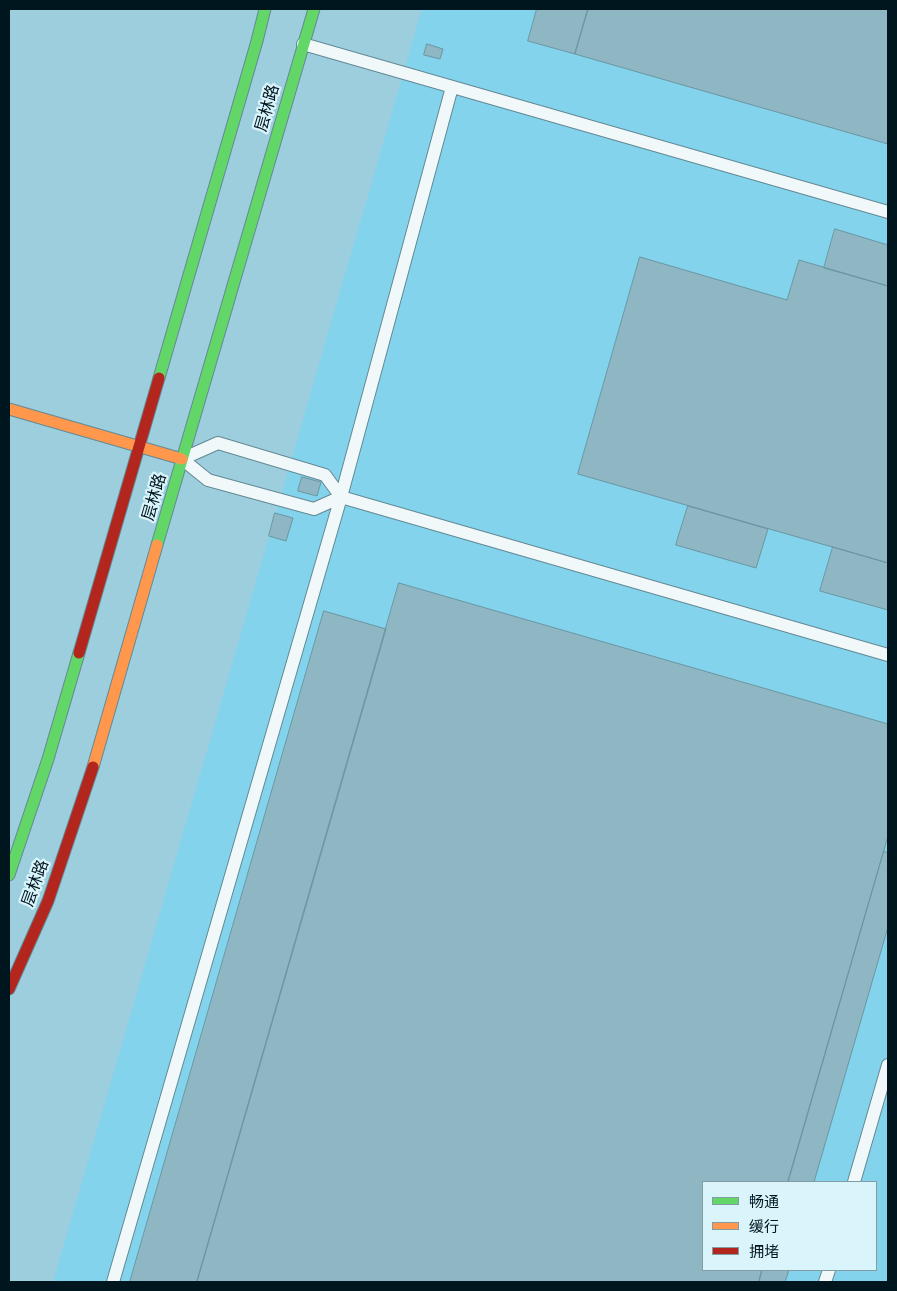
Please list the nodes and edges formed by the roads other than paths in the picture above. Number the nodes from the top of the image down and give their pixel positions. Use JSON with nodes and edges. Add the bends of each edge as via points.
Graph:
{"nodes":[{"id":1,"x":264,"y":9,"type":"edge"},
{"id":2,"x":314,"y":9,"type":"edge"},
{"id":3,"x":303,"y":44,"type":"junction"},
{"id":4,"x":452,"y":87,"type":"junction"},
{"id":5,"x":888,"y":212,"type":"edge"},
{"id":6,"x":9,"y":409,"type":"edge"},
{"id":7,"x":139,"y":447,"type":"junction"},
{"id":8,"x":182,"y":459,"type":"junction"},
{"id":9,"x":341,"y":497,"type":"junction"},
{"id":10,"x":888,"y":655,"type":"edge"},
{"id":11,"x":9,"y":875,"type":"edge"},
{"id":12,"x":9,"y":989,"type":"edge"},
{"id":13,"x":888,"y":1065,"type":"edge"},
{"id":14,"x":854,"y":1181,"type":"edge"},
{"id":15,"x":113,"y":1282,"type":"edge"}],
"edges":[{"from":1,"to":7,"type":"street","name":"层林路"},
{"from":2,"to":3,"type":"street","name":"层林路"},
{"from":3,"to":4,"type":"lane"},
{"from":3,"to":8,"type":"street","name":"层林路"},
{"from":4,"to":5,"type":"lane"},
{"from":4,"to":9,"type":"lane"},
{"from":6,"to":7,"type":"street"},
{"from":7,"to":8,"type":"street"},
{"from":7,"to":11,"type":"street","name":"层林路","via":[[48,760]]},
{"from":8,"to":9,"type":"lane","via":[[208,480],[314,509]]},
{"from":8,"to":9,"type":"lane","via":[[218,443],[325,475]]},
{"from":8,"to":12,"type":"street","name":"层林路","via":[[91,773],[48,901]]},
{"from":9,"to":10,"type":"lane"},
{"from":9,"to":15,"type":"lane"},
{"from":13,"to":14,"type":"lane"}]}
